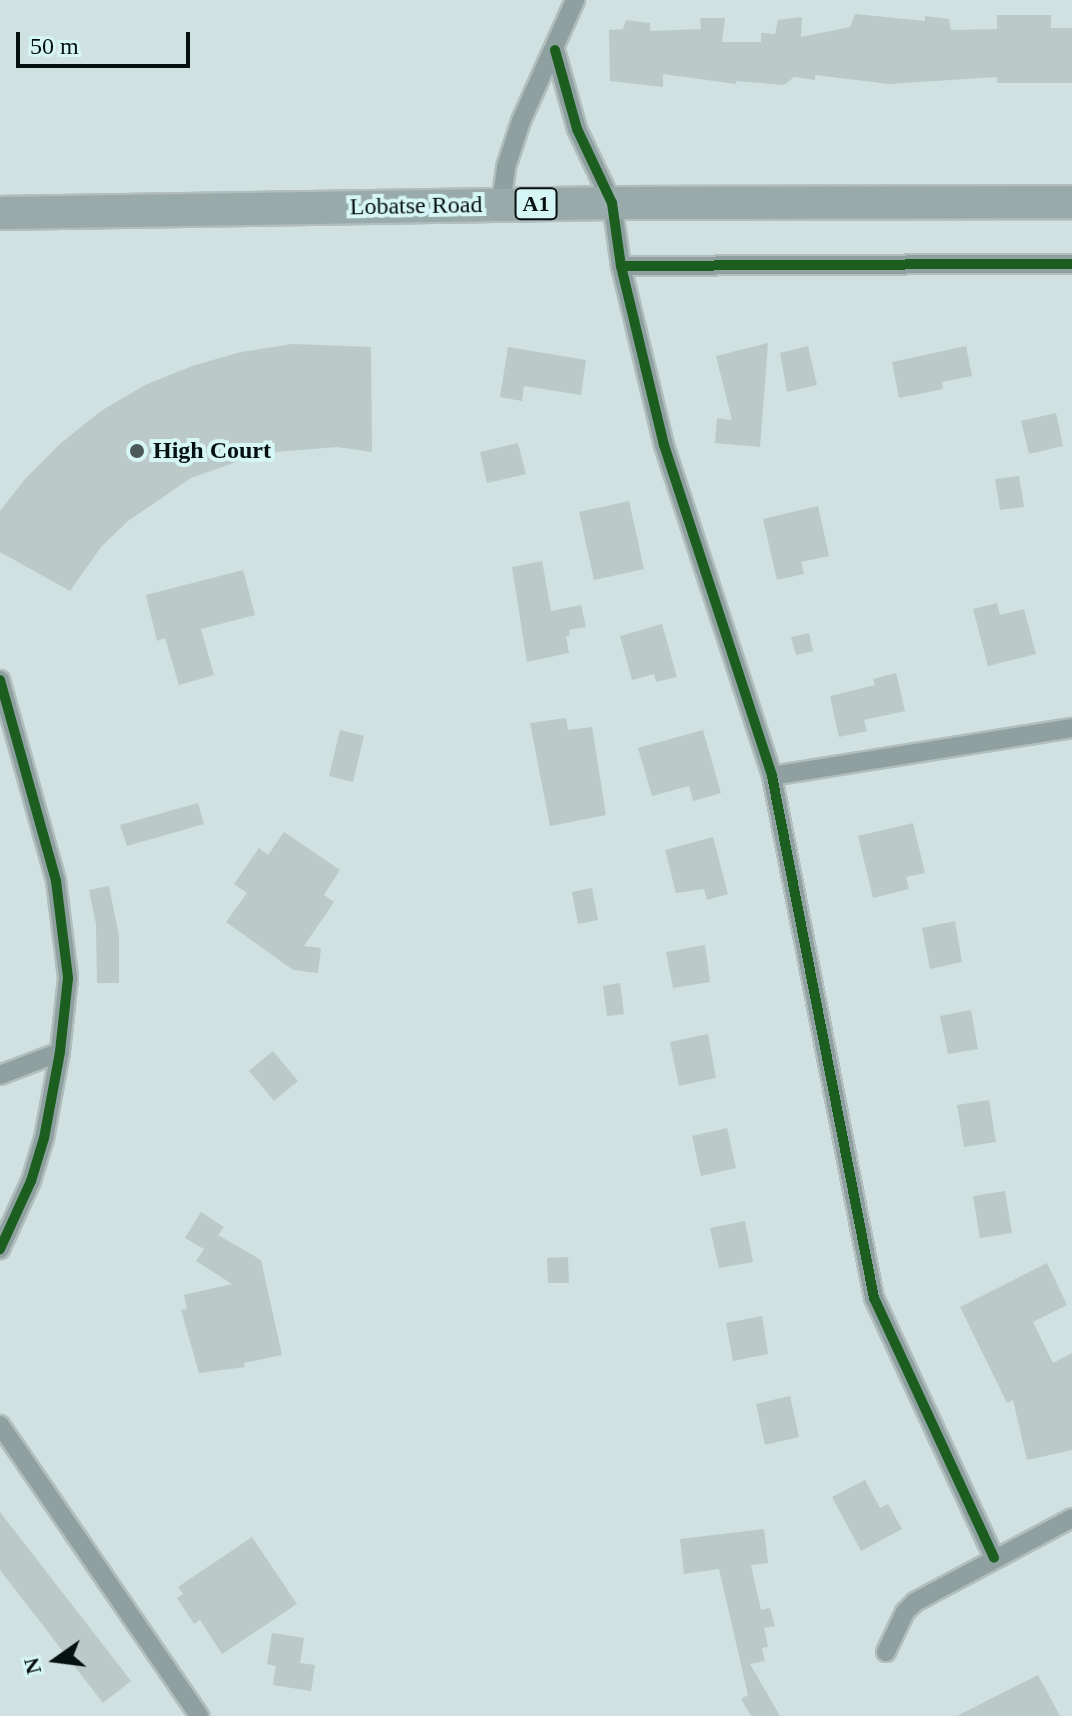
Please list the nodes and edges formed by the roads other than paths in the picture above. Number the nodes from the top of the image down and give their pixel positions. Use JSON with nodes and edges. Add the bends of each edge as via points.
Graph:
{"nodes":[{"id":1,"x":575,"y":0,"type":"edge"},
{"id":2,"x":555,"y":50,"type":"junction"},
{"id":3,"x":1072,"y":202,"type":"edge"},
{"id":4,"x":612,"y":203,"type":"junction"},
{"id":5,"x":501,"y":204,"type":"junction"},
{"id":6,"x":0,"y":213,"type":"edge"},
{"id":7,"x":1072,"y":264,"type":"edge"},
{"id":8,"x":621,"y":266,"type":"junction"},
{"id":9,"x":0,"y":680,"type":"edge"},
{"id":10,"x":1072,"y":728,"type":"edge"},
{"id":11,"x":772,"y":776,"type":"junction"},
{"id":12,"x":60,"y":1052,"type":"junction"},
{"id":13,"x":0,"y":1075,"type":"edge"},
{"id":14,"x":0,"y":1249,"type":"edge"},
{"id":15,"x":0,"y":1425,"type":"edge"},
{"id":16,"x":1072,"y":1518,"type":"edge"},
{"id":17,"x":994,"y":1558,"type":"junction"},
{"id":18,"x":886,"y":1652,"type":"dead end"},
{"id":19,"x":199,"y":1716,"type":"edge"}],
"edges":[{"from":1,"to":2,"type":"street"},
{"from":2,"to":4,"type":"street","via":[[577,129]]},
{"from":2,"to":5,"type":"street","via":[[513,142]]},
{"from":3,"to":4,"type":"highway","name":"Lobatse Road","number":"A1"},
{"from":4,"to":5,"type":"highway","name":"Lobatse Road","number":"A1"},
{"from":4,"to":8,"type":"street"},
{"from":5,"to":6,"type":"highway","name":"Lobatse Road","number":"A1"},
{"from":7,"to":8,"type":"street"},
{"from":8,"to":11,"type":"street","via":[[664,445]]},
{"from":9,"to":12,"type":"street","via":[[60,897],[68,978]]},
{"from":10,"to":11,"type":"street"},
{"from":11,"to":17,"type":"street","via":[[874,1298]]},
{"from":12,"to":13,"type":"street"},
{"from":12,"to":14,"type":"street","via":[[39,1156]]},
{"from":15,"to":19,"type":"street"},
{"from":16,"to":17,"type":"street"},
{"from":17,"to":18,"type":"street","via":[[915,1602]]}]}
